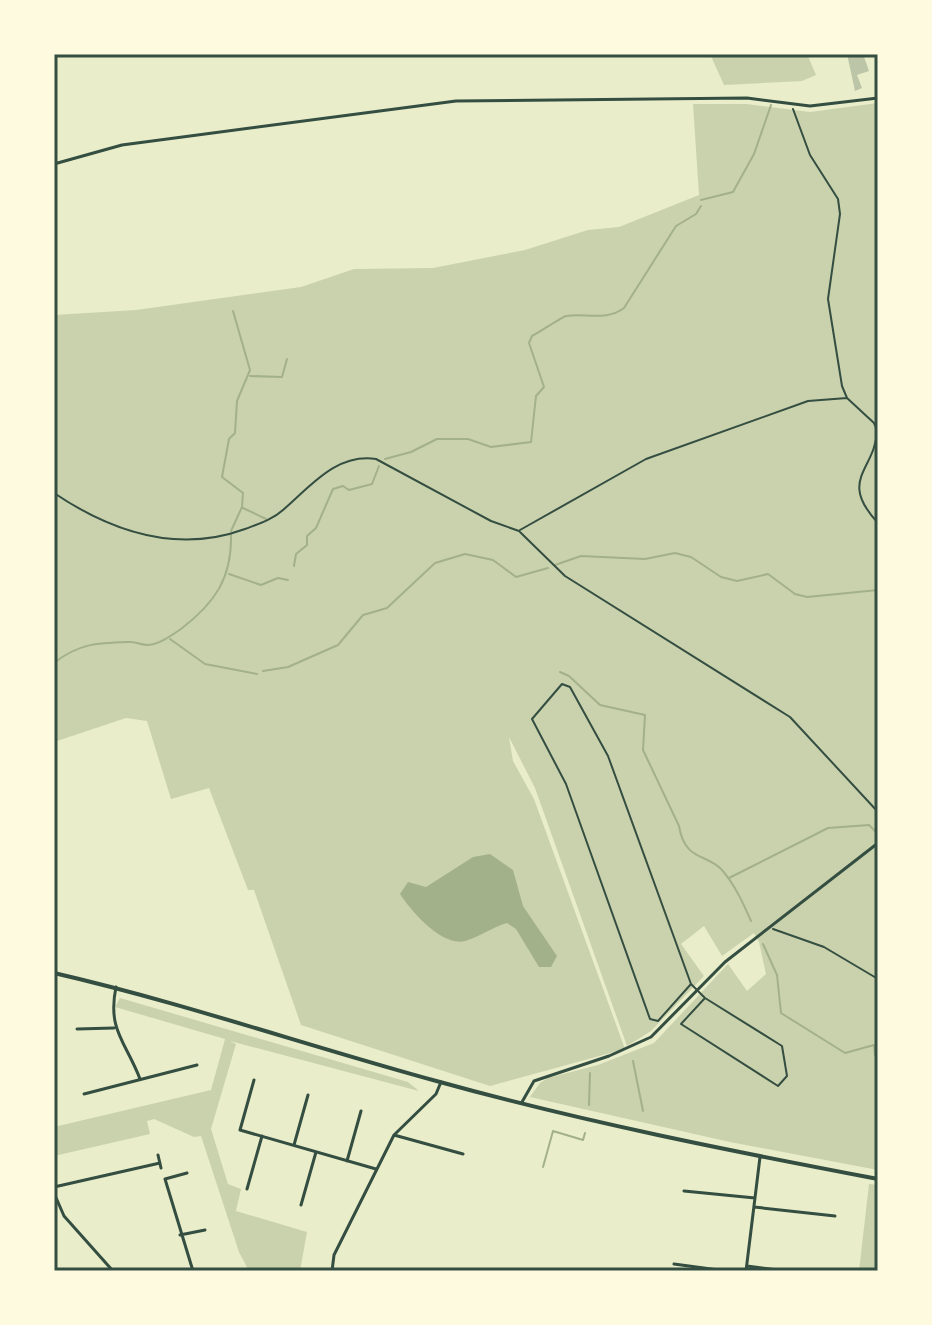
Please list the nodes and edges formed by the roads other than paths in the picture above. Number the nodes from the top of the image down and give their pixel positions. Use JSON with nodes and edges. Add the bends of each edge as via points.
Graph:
{"nodes":[{"id":1,"x":878,"y":98,"type":"edge"},
{"id":2,"x":54,"y":164,"type":"edge"},
{"id":3,"x":878,"y":843,"type":"edge"},
{"id":4,"x":54,"y":973,"type":"edge"},
{"id":5,"x":691,"y":984,"type":"junction"},
{"id":6,"x":116,"y":987,"type":"junction"},
{"id":7,"x":696,"y":991,"type":"junction"},
{"id":8,"x":705,"y":998,"type":"junction"},
{"id":9,"x":114,"y":1028,"type":"junction"},
{"id":10,"x":77,"y":1029,"type":"dead end"},
{"id":11,"x":197,"y":1065,"type":"dead end"},
{"id":12,"x":140,"y":1079,"type":"junction"},
{"id":13,"x":254,"y":1080,"type":"dead end"},
{"id":14,"x":441,"y":1082,"type":"junction"},
{"id":15,"x":84,"y":1094,"type":"dead end"},
{"id":16,"x":308,"y":1095,"type":"dead end"},
{"id":17,"x":522,"y":1102,"type":"junction"},
{"id":18,"x":361,"y":1111,"type":"dead end"},
{"id":19,"x":394,"y":1135,"type":"junction"},
{"id":20,"x":262,"y":1136,"type":"junction"},
{"id":21,"x":294,"y":1145,"type":"junction"},
{"id":22,"x":316,"y":1152,"type":"junction"},
{"id":23,"x":463,"y":1154,"type":"dead end"},
{"id":24,"x":158,"y":1155,"type":"dead end"},
{"id":25,"x":760,"y":1157,"type":"junction"},
{"id":26,"x":347,"y":1161,"type":"junction"},
{"id":27,"x":376,"y":1169,"type":"junction"},
{"id":28,"x":187,"y":1173,"type":"dead end"},
{"id":29,"x":878,"y":1179,"type":"edge"},
{"id":30,"x":54,"y":1187,"type":"edge"},
{"id":31,"x":247,"y":1189,"type":"dead end"},
{"id":32,"x":684,"y":1191,"type":"dead end"},
{"id":33,"x":54,"y":1193,"type":"edge"},
{"id":34,"x":755,"y":1198,"type":"junction"},
{"id":35,"x":301,"y":1205,"type":"dead end"},
{"id":36,"x":754,"y":1207,"type":"junction"},
{"id":37,"x":835,"y":1216,"type":"dead end"},
{"id":38,"x":205,"y":1230,"type":"dead end"},
{"id":39,"x":180,"y":1235,"type":"junction"},
{"id":40,"x":674,"y":1264,"type":"dead end"},
{"id":41,"x":746,"y":1269,"type":"edge"},
{"id":42,"x":113,"y":1271,"type":"edge"},
{"id":43,"x":193,"y":1271,"type":"edge"},
{"id":44,"x":332,"y":1271,"type":"edge"},
{"id":45,"x":726,"y":1271,"type":"edge"},
{"id":46,"x":786,"y":1271,"type":"edge"}],
"edges":[{"from":1,"to":2,"type":"street","via":[[792,105],[747,98],[456,101],[122,145]]},
{"from":3,"to":7,"type":"street","via":[[768,927]]},
{"from":4,"to":6,"type":"street"},
{"from":5,"to":5,"type":"lane","via":[[608,756],[570,687],[562,684],[532,719],[566,784],[650,1019],[658,1021]]},
{"from":5,"to":7,"type":"lane"},
{"from":6,"to":9,"type":"street"},
{"from":6,"to":14,"type":"street"},
{"from":7,"to":8,"type":"lane"},
{"from":7,"to":17,"type":"street","via":[[651,1037],[534,1081]]},
{"from":8,"to":8,"type":"lane","via":[[782,1046],[787,1076],[778,1086],[681,1024]]},
{"from":9,"to":10,"type":"street"},
{"from":9,"to":12,"type":"street"},
{"from":11,"to":12,"type":"street"},
{"from":12,"to":15,"type":"street"},
{"from":13,"to":20,"type":"street","via":[[240,1130]]},
{"from":14,"to":17,"type":"street"},
{"from":14,"to":19,"type":"street","via":[[436,1094]]},
{"from":16,"to":21,"type":"street"},
{"from":17,"to":25,"type":"street"},
{"from":18,"to":26,"type":"street"},
{"from":19,"to":23,"type":"street"},
{"from":19,"to":27,"type":"street"},
{"from":20,"to":21,"type":"street"},
{"from":20,"to":31,"type":"street"},
{"from":21,"to":22,"type":"street"},
{"from":22,"to":26,"type":"street"},
{"from":22,"to":35,"type":"street"},
{"from":24,"to":30,"type":"street","via":[[160,1166]]},
{"from":25,"to":29,"type":"street"},
{"from":25,"to":34,"type":"street"},
{"from":26,"to":27,"type":"street"},
{"from":27,"to":44,"type":"street","via":[[334,1255]]},
{"from":28,"to":39,"type":"street","via":[[165,1179]]},
{"from":32,"to":34,"type":"street"},
{"from":33,"to":42,"type":"street","via":[[64,1216]]},
{"from":34,"to":36,"type":"street"},
{"from":36,"to":37,"type":"street"},
{"from":36,"to":41,"type":"street"},
{"from":38,"to":39,"type":"street"},
{"from":39,"to":43,"type":"street"},
{"from":40,"to":45,"type":"street"},
{"from":41,"to":46,"type":"street"}]}
